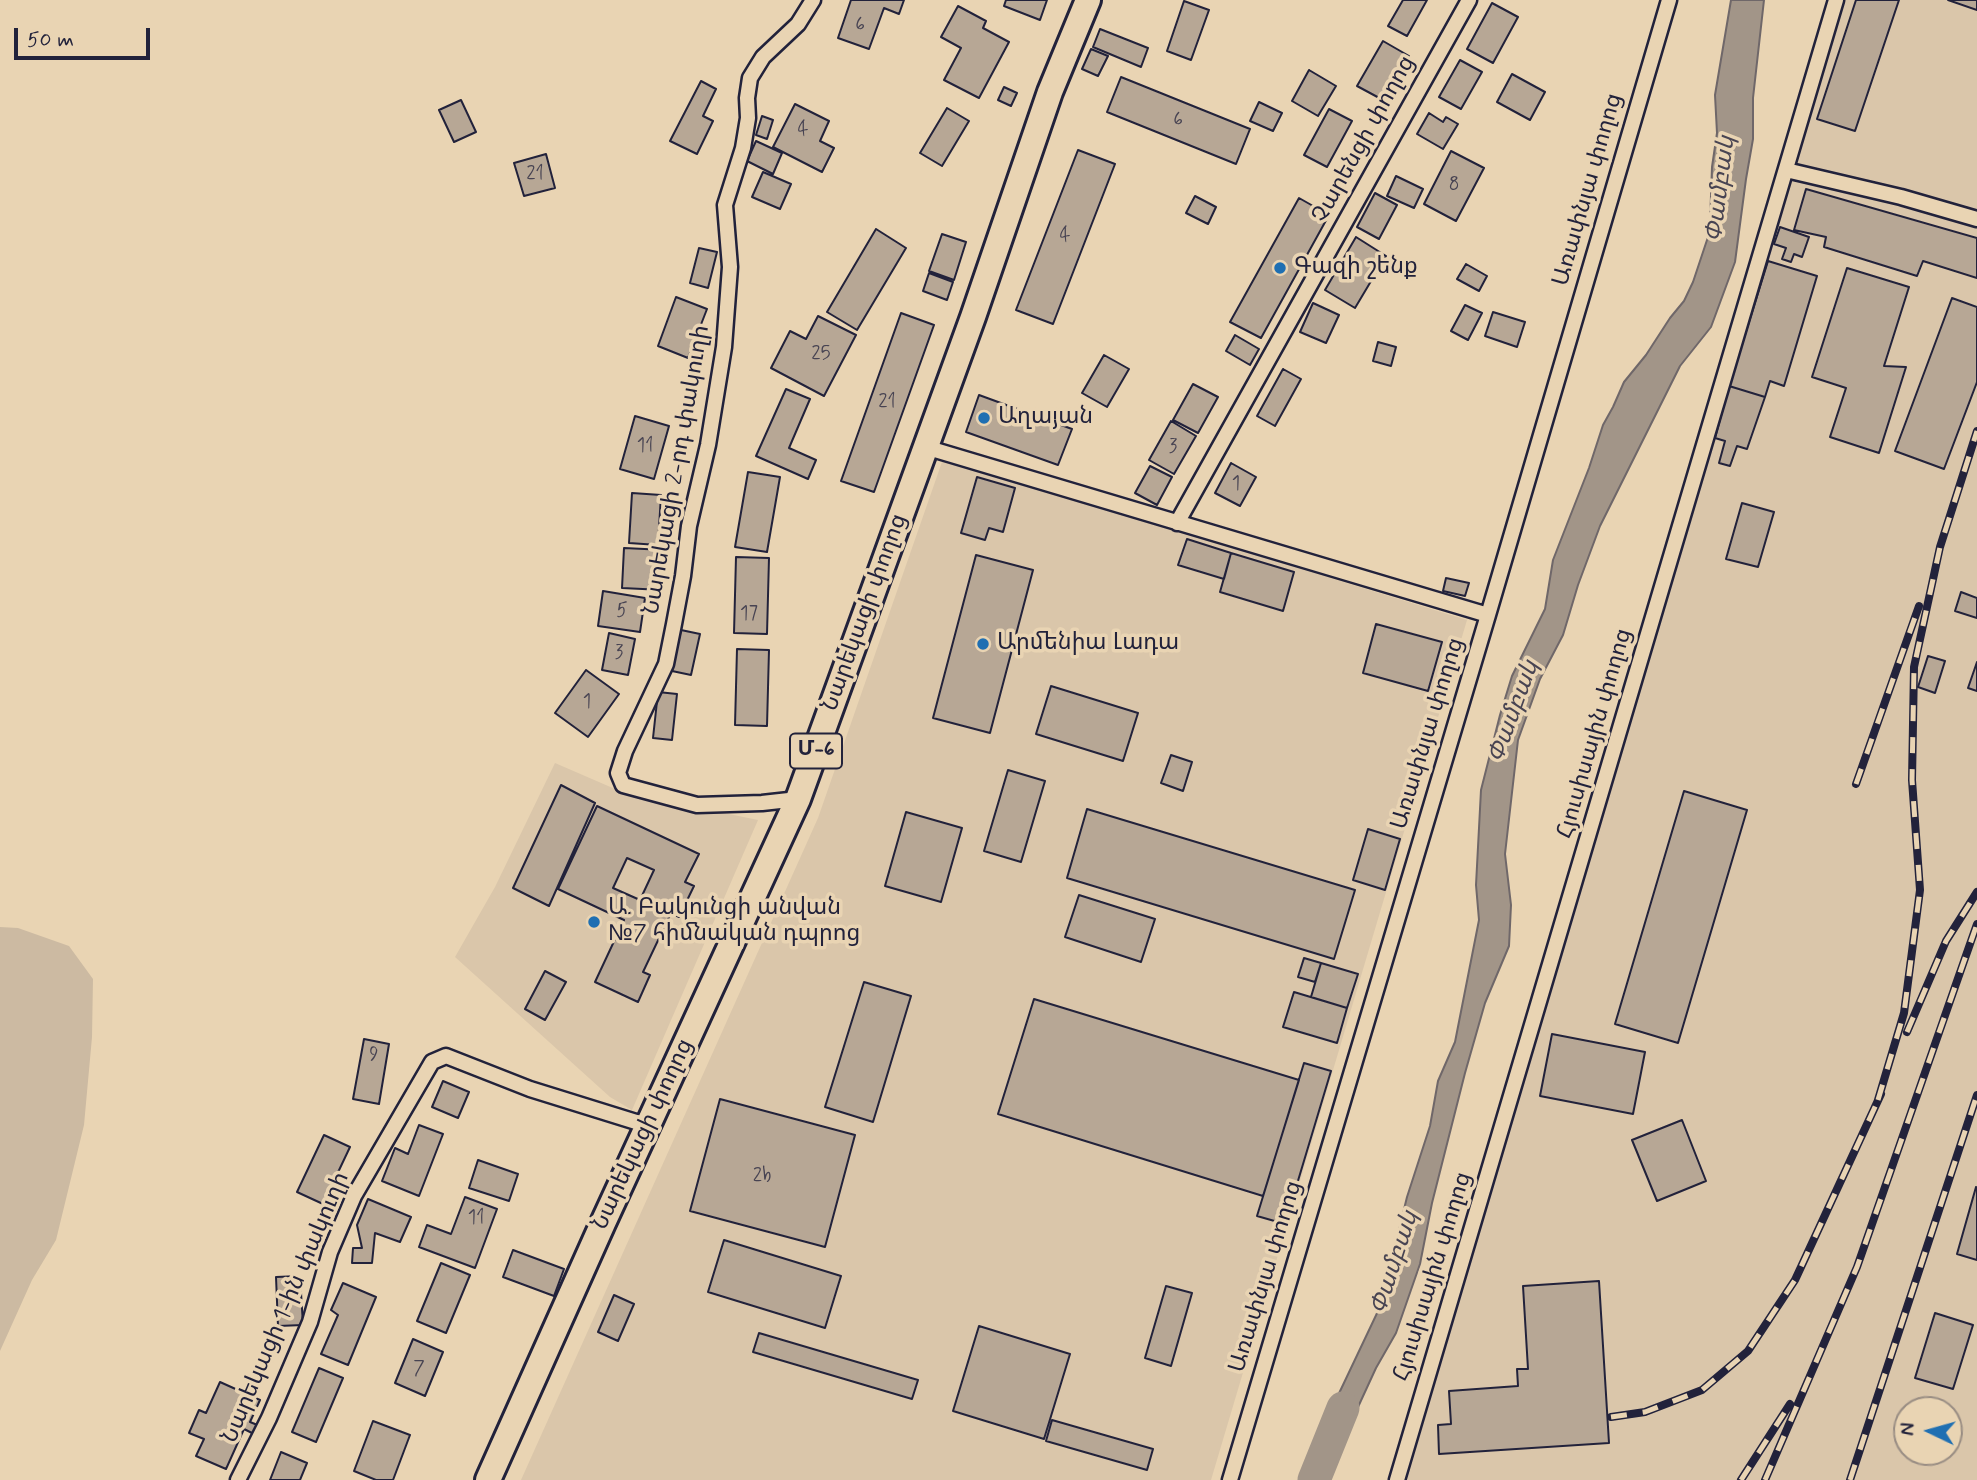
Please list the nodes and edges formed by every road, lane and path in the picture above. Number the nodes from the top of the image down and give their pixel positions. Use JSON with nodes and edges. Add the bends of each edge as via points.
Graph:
{"nodes":[{"id":1,"x":813,"y":0,"type":"edge"},
{"id":2,"x":1088,"y":0,"type":"edge"},
{"id":3,"x":1469,"y":0,"type":"edge"},
{"id":4,"x":1669,"y":0,"type":"edge"},
{"id":5,"x":1836,"y":0,"type":"edge"},
{"id":6,"x":1786,"y":170,"type":"junction"},
{"id":7,"x":1977,"y":219,"type":"edge"},
{"id":8,"x":925,"y":447,"type":"junction"},
{"id":9,"x":1177,"y":523,"type":"junction"},
{"id":10,"x":1488,"y":615,"type":"junction"},
{"id":11,"x":799,"y":799,"type":"junction"},
{"id":12,"x":649,"y":1126,"type":"junction"},
{"id":13,"x":239,"y":1480,"type":"edge"},
{"id":14,"x":488,"y":1480,"type":"edge"},
{"id":15,"x":1230,"y":1480,"type":"edge"},
{"id":16,"x":1397,"y":1480,"type":"edge"}],
"edges":[{"from":1,"to":11,"type":"street","name":"Նարեկացի 2-րդ փակուղի","via":[[750,78],[743,148],[725,205],[730,267],[724,347],[708,445],[666,664],[618,773],[624,785],[697,805]]},
{"from":2,"to":8,"type":"highway","name":"Նարեկացի փողոց","number":"Մ-6","via":[[1049,92]]},
{"from":3,"to":9,"type":"street","name":"Չարենցի փողոց"},
{"from":4,"to":10,"type":"street","name":"Առափնյա փողոց"},
{"from":5,"to":6,"type":"street","name":"Հյուսիսային փողոց"},
{"from":6,"to":7,"type":"street"},
{"from":6,"to":16,"type":"street","name":"Հյուսիսային փողոց"},
{"from":8,"to":9,"type":"street"},
{"from":8,"to":11,"type":"highway","name":"Նարեկացի փողոց","number":"Մ-6"},
{"from":9,"to":10,"type":"street"},
{"from":10,"to":15,"type":"street","name":"Առափնյա փողոց"},
{"from":11,"to":12,"type":"highway","name":"Նարեկացի փողոց","number":"Մ-6"},
{"from":12,"to":13,"type":"street","name":"Նարեկացի 1-ին փակուղի","via":[[530,1089],[446,1056],[432,1062],[354,1196],[330,1252],[305,1332]]},
{"from":12,"to":14,"type":"highway","name":"Նարեկացի փողոց","number":"Մ-6"}]}
